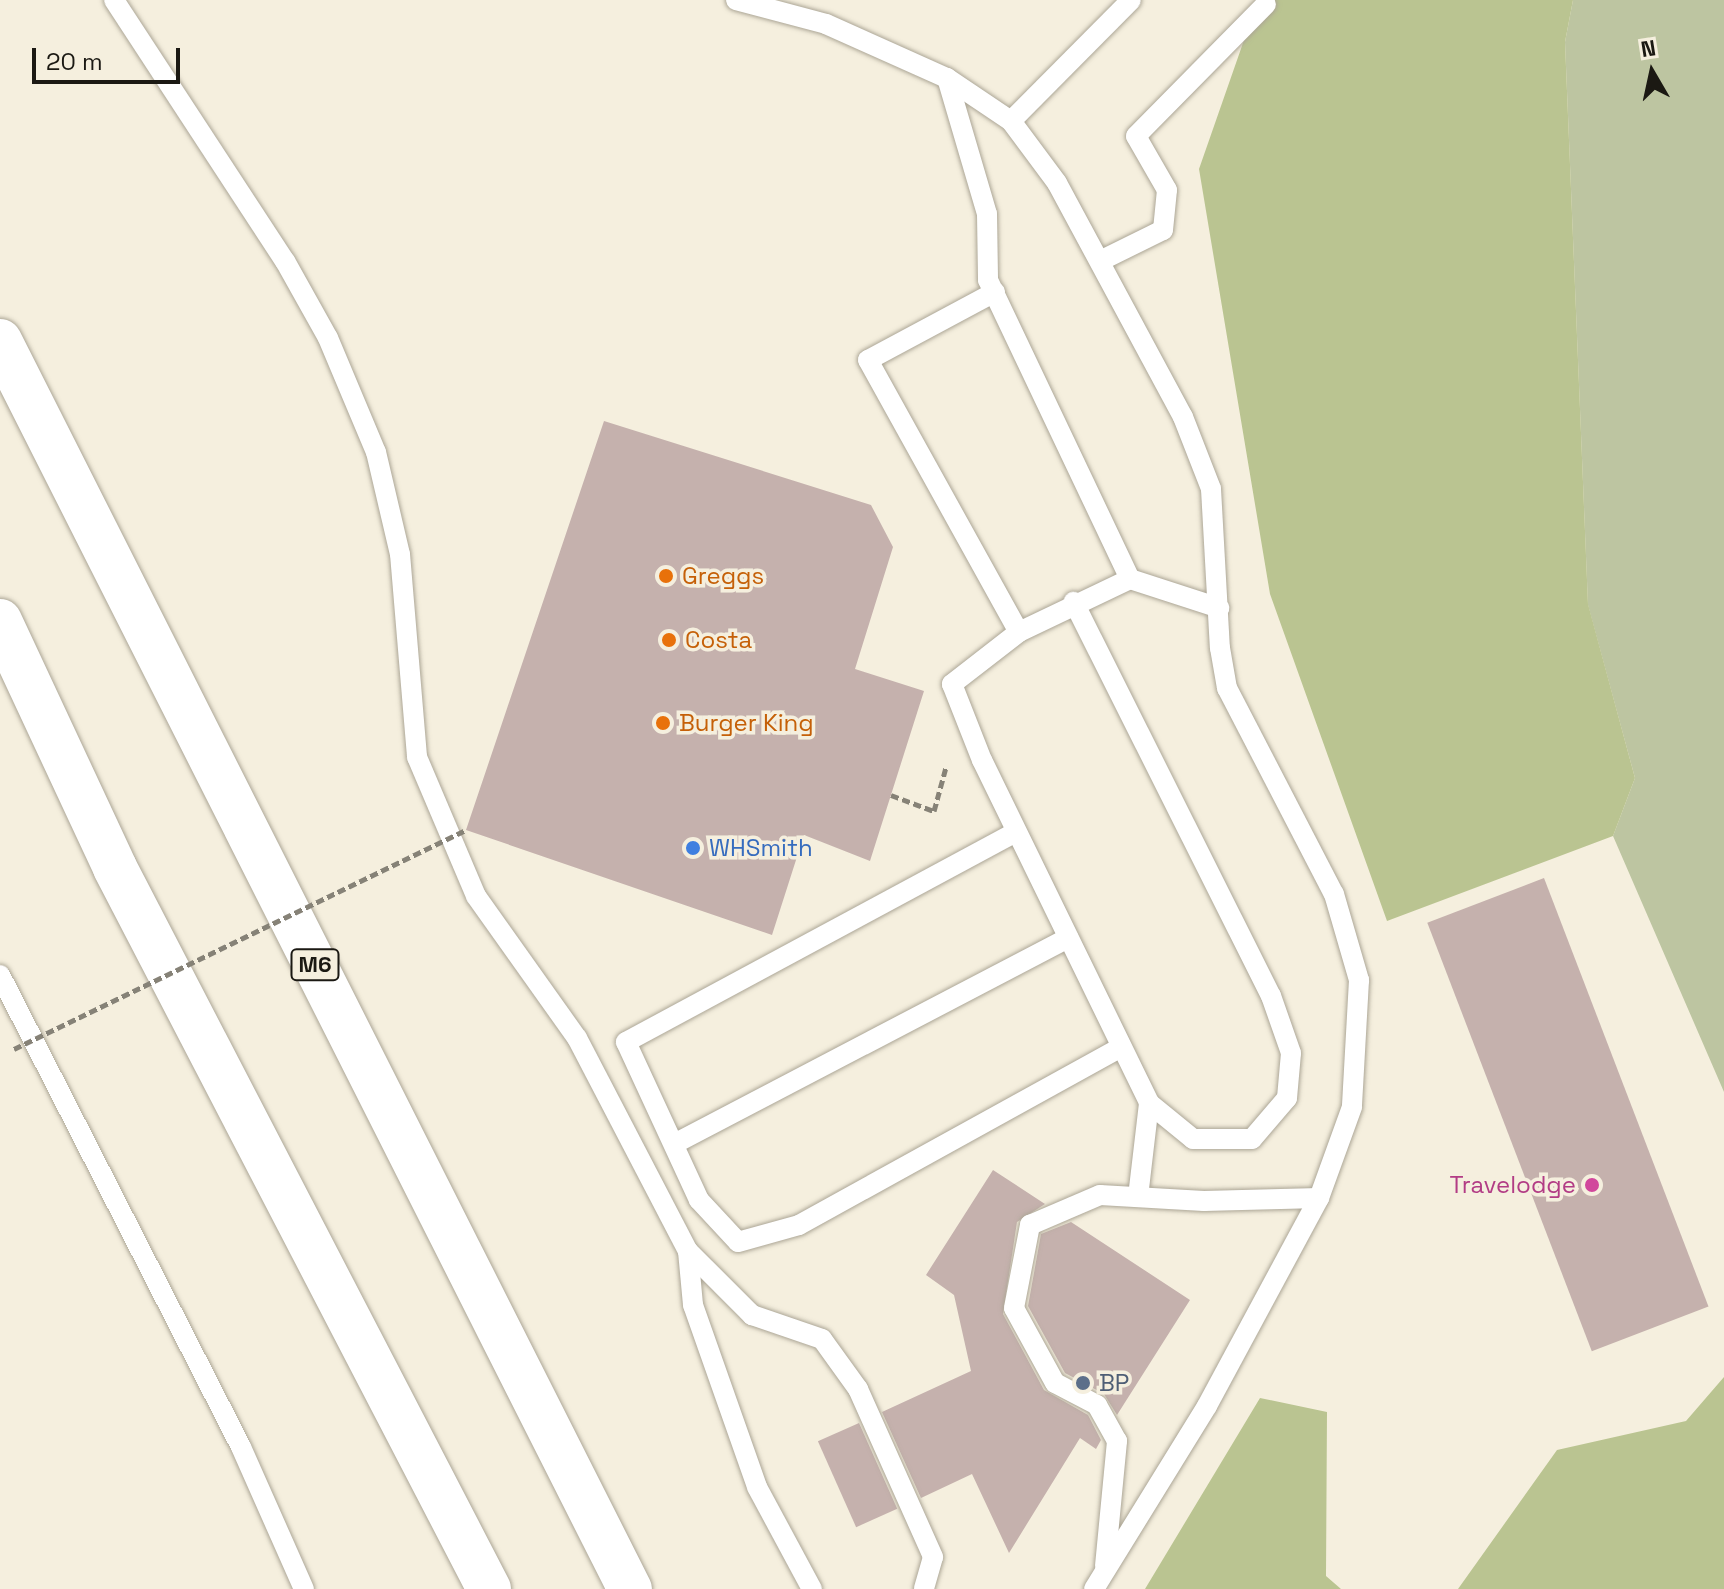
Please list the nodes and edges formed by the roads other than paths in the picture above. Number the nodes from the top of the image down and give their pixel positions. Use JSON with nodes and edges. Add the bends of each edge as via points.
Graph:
{"nodes":[{"id":1,"x":114,"y":0,"type":"edge"},
{"id":2,"x":736,"y":0,"type":"edge"},
{"id":3,"x":1131,"y":0,"type":"edge"},
{"id":4,"x":1266,"y":4,"type":"dead end"},
{"id":5,"x":947,"y":78,"type":"junction"},
{"id":6,"x":1011,"y":121,"type":"junction"},
{"id":7,"x":1100,"y":261,"type":"junction"},
{"id":8,"x":995,"y":292,"type":"junction"},
{"id":9,"x":0,"y":341,"type":"edge"},
{"id":10,"x":1130,"y":579,"type":"junction"},
{"id":11,"x":1074,"y":602,"type":"junction"},
{"id":12,"x":1219,"y":608,"type":"junction"},
{"id":13,"x":0,"y":621,"type":"edge"},
{"id":14,"x":1019,"y":632,"type":"junction"},
{"id":15,"x":1016,"y":832,"type":"junction"},
{"id":16,"x":1068,"y":938,"type":"junction"},
{"id":17,"x":0,"y":975,"type":"edge"},
{"id":18,"x":1121,"y":1047,"type":"junction"},
{"id":19,"x":1149,"y":1103,"type":"junction"},
{"id":20,"x":674,"y":1144,"type":"junction"},
{"id":21,"x":1138,"y":1197,"type":"junction"},
{"id":22,"x":1319,"y":1198,"type":"junction"},
{"id":23,"x":688,"y":1251,"type":"junction"},
{"id":24,"x":1100,"y":1581,"type":"edge"},
{"id":25,"x":304,"y":1589,"type":"edge"},
{"id":26,"x":489,"y":1589,"type":"edge"},
{"id":27,"x":630,"y":1589,"type":"edge"},
{"id":28,"x":812,"y":1589,"type":"edge"},
{"id":29,"x":924,"y":1589,"type":"edge"}],
"edges":[{"from":1,"to":23,"type":"lane","via":[[285,261],[328,338],[376,452],[400,554],[417,757],[476,896],[577,1038]]},
{"from":2,"to":5,"type":"lane","via":[[826,24]]},
{"from":3,"to":6,"type":"lane"},
{"from":4,"to":7,"type":"lane","via":[[1136,136],[1167,190],[1163,230]]},
{"from":5,"to":6,"type":"lane"},
{"from":5,"to":8,"type":"lane","via":[[987,214],[988,280]]},
{"from":6,"to":7,"type":"lane","via":[[1057,183]]},
{"from":7,"to":12,"type":"lane","via":[[1183,417],[1211,489]]},
{"from":8,"to":10,"type":"lane"},
{"from":8,"to":14,"type":"lane","via":[[868,360]]},
{"from":9,"to":27,"type":"highway","number":"M6"},
{"from":10,"to":11,"type":"lane"},
{"from":10,"to":12,"type":"lane"},
{"from":11,"to":14,"type":"lane"},
{"from":11,"to":19,"type":"lane","via":[[1271,996],[1291,1053],[1287,1098],[1252,1139],[1193,1139]]},
{"from":12,"to":22,"type":"lane","via":[[1227,688],[1334,894],[1359,980],[1352,1107]]},
{"from":13,"to":26,"type":"highway","via":[[115,868]]},
{"from":14,"to":15,"type":"lane","via":[[952,684]]},
{"from":15,"to":16,"type":"lane"},
{"from":15,"to":20,"type":"lane","via":[[626,1042]]},
{"from":16,"to":18,"type":"lane"},
{"from":16,"to":20,"type":"lane"},
{"from":17,"to":25,"type":"lane","via":[[241,1447]]},
{"from":18,"to":19,"type":"lane"},
{"from":18,"to":20,"type":"lane","via":[[799,1225],[738,1242],[699,1200]]},
{"from":19,"to":21,"type":"lane"},
{"from":21,"to":22,"type":"lane"},
{"from":21,"to":24,"type":"lane","via":[[1100,1195],[1030,1225],[1014,1308],[1055,1383],[1097,1405],[1117,1441]]},
{"from":22,"to":24,"type":"lane","via":[[1207,1406]]},
{"from":23,"to":28,"type":"lane","via":[[693,1305],[757,1487]]},
{"from":23,"to":29,"type":"lane","via":[[752,1315],[822,1339],[858,1389],[933,1557]]}]}
